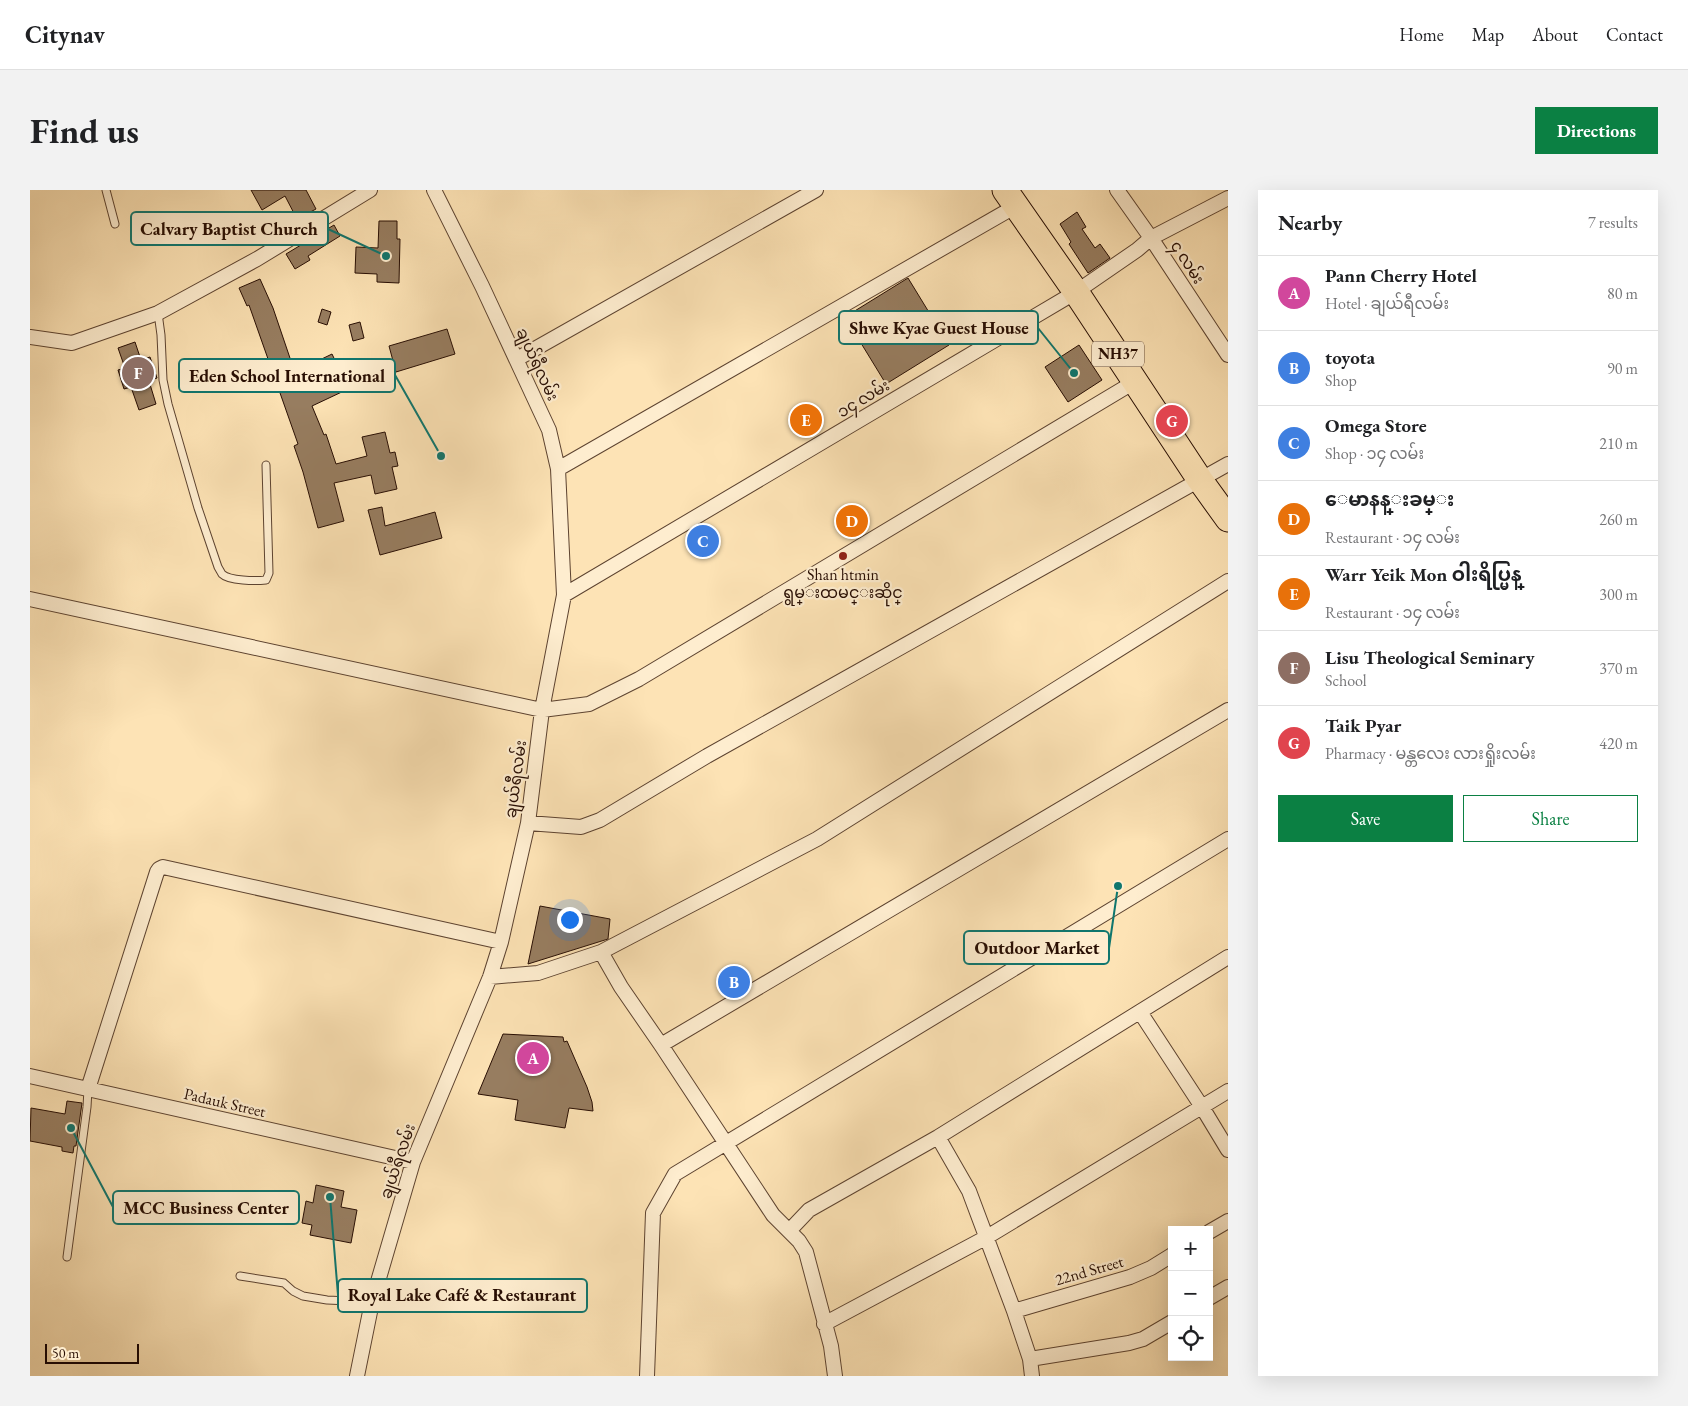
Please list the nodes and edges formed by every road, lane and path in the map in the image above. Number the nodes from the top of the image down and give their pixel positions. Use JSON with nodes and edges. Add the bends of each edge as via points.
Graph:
{"nodes":[{"id":1,"x":106,"y":190,"type":"edge"},
{"id":2,"x":370,"y":190,"type":"edge"},
{"id":3,"x":434,"y":190,"type":"edge"},
{"id":4,"x":816,"y":190,"type":"edge"},
{"id":5,"x":1117,"y":190,"type":"edge"},
{"id":6,"x":1226,"y":190,"type":"edge"},
{"id":7,"x":1228,"y":193,"type":"edge"},
{"id":8,"x":1011,"y":198,"type":"edge"},
{"id":9,"x":1228,"y":198,"type":"edge"},
{"id":10,"x":115,"y":224,"type":"dead end"},
{"id":11,"x":1151,"y":238,"type":"junction"},
{"id":12,"x":1076,"y":292,"type":"junction"},
{"id":13,"x":158,"y":313,"type":"junction"},
{"id":14,"x":30,"y":337,"type":"edge"},
{"id":15,"x":1228,"y":355,"type":"edge"},
{"id":16,"x":517,"y":359,"type":"junction"},
{"id":17,"x":1136,"y":381,"type":"junction"},
{"id":18,"x":1228,"y":464,"type":"edge"},
{"id":19,"x":266,"y":465,"type":"dead end"},
{"id":20,"x":558,"y":469,"type":"junction"},
{"id":21,"x":1200,"y":480,"type":"junction"},
{"id":22,"x":1228,"y":520,"type":"edge"},
{"id":23,"x":1228,"y":581,"type":"edge"},
{"id":24,"x":564,"y":595,"type":"junction"},
{"id":25,"x":30,"y":599,"type":"edge"},
{"id":26,"x":542,"y":710,"type":"junction"},
{"id":27,"x":1228,"y":710,"type":"edge"},
{"id":28,"x":528,"y":822,"type":"junction"},
{"id":29,"x":1228,"y":838,"type":"edge"},
{"id":30,"x":501,"y":942,"type":"junction"},
{"id":31,"x":601,"y":952,"type":"junction"},
{"id":32,"x":1228,"y":957,"type":"edge"},
{"id":33,"x":490,"y":977,"type":"junction"},
{"id":34,"x":1140,"y":1012,"type":"junction"},
{"id":35,"x":661,"y":1045,"type":"junction"},
{"id":36,"x":30,"y":1076,"type":"edge"},
{"id":37,"x":88,"y":1090,"type":"junction"},
{"id":38,"x":1228,"y":1091,"type":"edge"},
{"id":39,"x":1202,"y":1107,"type":"junction"},
{"id":40,"x":938,"y":1137,"type":"junction"},
{"id":41,"x":725,"y":1142,"type":"junction"},
{"id":42,"x":1228,"y":1150,"type":"edge"},
{"id":43,"x":413,"y":1162,"type":"junction"},
{"id":44,"x":1228,"y":1221,"type":"edge"},
{"id":45,"x":1213,"y":1230,"type":"edge"},
{"id":46,"x":789,"y":1231,"type":"junction"},
{"id":47,"x":987,"y":1237,"type":"junction"},
{"id":48,"x":67,"y":1257,"type":"dead end"},
{"id":49,"x":1168,"y":1257,"type":"edge"},
{"id":50,"x":240,"y":1276,"type":"dead end"},
{"id":51,"x":1228,"y":1287,"type":"edge"},
{"id":52,"x":1213,"y":1296,"type":"edge"},
{"id":53,"x":372,"y":1302,"type":"junction"},
{"id":54,"x":1014,"y":1311,"type":"junction"},
{"id":55,"x":824,"y":1324,"type":"junction"},
{"id":56,"x":1168,"y":1324,"type":"edge"},
{"id":57,"x":1030,"y":1360,"type":"junction"},
{"id":58,"x":357,"y":1376,"type":"edge"},
{"id":59,"x":647,"y":1376,"type":"edge"},
{"id":60,"x":835,"y":1376,"type":"edge"},
{"id":61,"x":1032,"y":1376,"type":"edge"}],
"edges":[{"from":1,"to":10,"type":"lane"},
{"from":2,"to":13,"type":"street","via":[[257,259]]},
{"from":3,"to":16,"type":"street","name":"ချယ်ရီလမ်း"},
{"from":4,"to":16,"type":"street"},
{"from":5,"to":11,"type":"street","name":"၄ လမ်း"},
{"from":6,"to":7,"type":"street"},
{"from":8,"to":12,"type":"highway","number":"NH37"},
{"from":8,"to":20,"type":"street"},
{"from":9,"to":11,"type":"street","name":"၁၄ လမ်း"},
{"from":11,"to":12,"type":"street","name":"၁၄ လမ်း"},
{"from":11,"to":15,"type":"street","name":"၄ လမ်း"},
{"from":12,"to":17,"type":"highway","number":"NH37"},
{"from":12,"to":24,"type":"street","name":"၁၄ လမ်း"},
{"from":13,"to":14,"type":"street","via":[[72,343]]},
{"from":13,"to":19,"type":"lane","via":[[168,404],[218,567],[228,578],[259,581],[266,580],[269,573]]},
{"from":16,"to":20,"type":"street","name":"ချယ်ရီလမ်း","via":[[549,430]]},
{"from":17,"to":21,"type":"highway","number":"NH37"},
{"from":17,"to":26,"type":"street","via":[[639,679],[589,704]]},
{"from":18,"to":21,"type":"street"},
{"from":20,"to":24,"type":"street","name":"ချယ်ရီလမ်း"},
{"from":21,"to":22,"type":"highway","number":"NH37"},
{"from":21,"to":28,"type":"street","via":[[707,756],[600,820],[581,827]]},
{"from":23,"to":31,"type":"street","via":[[817,840]]},
{"from":24,"to":26,"type":"street","name":"ချယ်ရီလမ်း"},
{"from":25,"to":26,"type":"street"},
{"from":26,"to":28,"type":"street","name":"ချယ်ရီလမ်း"},
{"from":27,"to":35,"type":"street"},
{"from":28,"to":30,"type":"street","name":"ချယ်ရီလမ်း"},
{"from":29,"to":41,"type":"street"},
{"from":30,"to":33,"type":"street","name":"ချယ်ရီလမ်း"},
{"from":30,"to":37,"type":"street","via":[[163,867],[157,872]]},
{"from":31,"to":33,"type":"street","via":[[538,973]]},
{"from":31,"to":35,"type":"street"},
{"from":32,"to":34,"type":"street"},
{"from":33,"to":43,"type":"street","name":"ချယ်ရီလမ်း"},
{"from":34,"to":39,"type":"street"},
{"from":34,"to":40,"type":"street"},
{"from":35,"to":41,"type":"street"},
{"from":36,"to":37,"type":"street","name":"Padauk Street"},
{"from":37,"to":43,"type":"street","name":"Padauk Street"},
{"from":37,"to":48,"type":"lane"},
{"from":38,"to":39,"type":"street"},
{"from":39,"to":42,"type":"street"},
{"from":39,"to":47,"type":"street"},
{"from":40,"to":46,"type":"street","via":[[809,1210]]},
{"from":40,"to":47,"type":"street","via":[[969,1191]]},
{"from":41,"to":46,"type":"street","via":[[773,1214]]},
{"from":41,"to":59,"type":"street","via":[[674,1174],[653,1213]]},
{"from":43,"to":53,"type":"street","name":"ချယ်ရီလမ်း"},
{"from":44,"to":45,"type":"street"},
{"from":46,"to":55,"type":"street","via":[[806,1252]]},
{"from":47,"to":54,"type":"street"},
{"from":47,"to":55,"type":"street"},
{"from":49,"to":54,"type":"street","name":"22nd Street","via":[[1130,1277]]},
{"from":50,"to":53,"type":"lane","via":[[284,1282],[303,1296]]},
{"from":51,"to":52,"type":"street"},
{"from":53,"to":58,"type":"street","name":"ချယ်ရီလမ်း"},
{"from":54,"to":57,"type":"street"},
{"from":55,"to":60,"type":"street"},
{"from":56,"to":57,"type":"street","via":[[1130,1343]]},
{"from":57,"to":61,"type":"street"}]}
